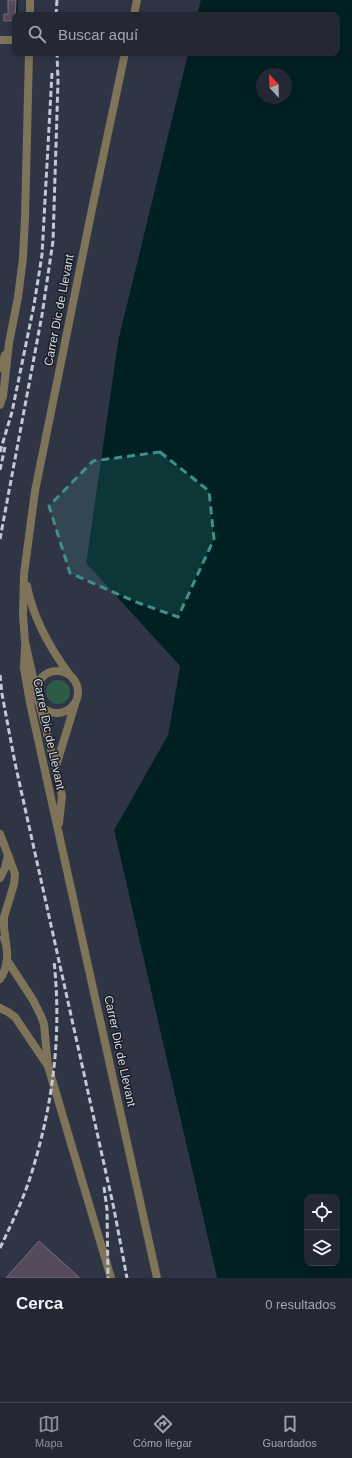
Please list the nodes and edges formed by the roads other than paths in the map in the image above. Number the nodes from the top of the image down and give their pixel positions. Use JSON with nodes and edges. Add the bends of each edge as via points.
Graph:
{"nodes":[{"id":1,"x":30,"y":0,"type":"edge"},
{"id":2,"x":137,"y":0,"type":"edge"},
{"id":3,"x":30,"y":12,"type":"edge"},
{"id":4,"x":135,"y":12,"type":"edge"},
{"id":5,"x":0,"y":40,"type":"edge"},
{"id":6,"x":12,"y":40,"type":"edge"},
{"id":7,"x":29,"y":56,"type":"edge"},
{"id":8,"x":124,"y":56,"type":"edge"},
{"id":9,"x":9,"y":343,"type":"junction"},
{"id":10,"x":0,"y":368,"type":"edge"},
{"id":11,"x":0,"y":405,"type":"edge"},
{"id":12,"x":24,"y":574,"type":"junction"},
{"id":13,"x":25,"y":642,"type":"junction"},
{"id":14,"x":69,"y":675,"type":"junction"},
{"id":15,"x":38,"y":699,"type":"junction"},
{"id":16,"x":75,"y":704,"type":"junction"},
{"id":17,"x":56,"y":768,"type":"junction"},
{"id":18,"x":59,"y":830,"type":"junction"},
{"id":19,"x":0,"y":834,"type":"edge"},
{"id":20,"x":8,"y":855,"type":"junction"},
{"id":21,"x":0,"y":878,"type":"edge"},
{"id":22,"x":0,"y":928,"type":"edge"},
{"id":23,"x":6,"y":943,"type":"junction"},
{"id":24,"x":7,"y":960,"type":"junction"},
{"id":25,"x":0,"y":979,"type":"edge"},
{"id":26,"x":0,"y":1008,"type":"edge"},
{"id":27,"x":48,"y":1066,"type":"junction"},
{"id":28,"x":111,"y":1278,"type":"edge"},
{"id":29,"x":157,"y":1278,"type":"edge"}],
"edges":[{"from":1,"to":3,"type":"street"},
{"from":2,"to":4,"type":"street"},
{"from":5,"to":6,"type":"street"},
{"from":7,"to":9,"type":"street","via":[[23,251]]},
{"from":8,"to":12,"type":"street","name":"Carrer Dic de Llevant","via":[[37,483]]},
{"from":9,"to":10,"type":"street"},
{"from":9,"to":11,"type":"street"},
{"from":12,"to":13,"type":"street","name":"Carrer Dic de Llevant"},
{"from":12,"to":14,"type":"street","name":"Carrer Dic de Llevant","via":[[32,606],[43,632]]},
{"from":13,"to":15,"type":"street","name":"Carrer Dic de Llevant"},
{"from":13,"to":18,"type":"street","name":"Carrer Dic de Llevant","via":[[24,668],[30,704]]},
{"from":14,"to":15,"type":"street","name":"Carrer Dic de Llevant","via":[[58,671],[47,674],[38,685]]},
{"from":14,"to":16,"type":"street","name":"Carrer Dic de Llevant","via":[[78,686]]},
{"from":15,"to":16,"type":"street","name":"Carrer Dic de Llevant","via":[[41,705],[59,713]]},
{"from":15,"to":17,"type":"street","name":"Carrer Dic de Llevant"},
{"from":16,"to":17,"type":"street"},
{"from":17,"to":18,"type":"street","name":"Carrer Dic de Llevant","via":[[62,796]]},
{"from":18,"to":29,"type":"street","name":"Carrer Dic de Llevant"},
{"from":19,"to":20,"type":"street"},
{"from":20,"to":21,"type":"street"},
{"from":20,"to":23,"type":"street","via":[[15,874],[4,917]]},
{"from":22,"to":23,"type":"street"},
{"from":23,"to":24,"type":"street"},
{"from":24,"to":25,"type":"street"},
{"from":24,"to":27,"type":"street","via":[[41,1016]]},
{"from":26,"to":27,"type":"street","via":[[15,1017]]},
{"from":27,"to":28,"type":"street"}]}
